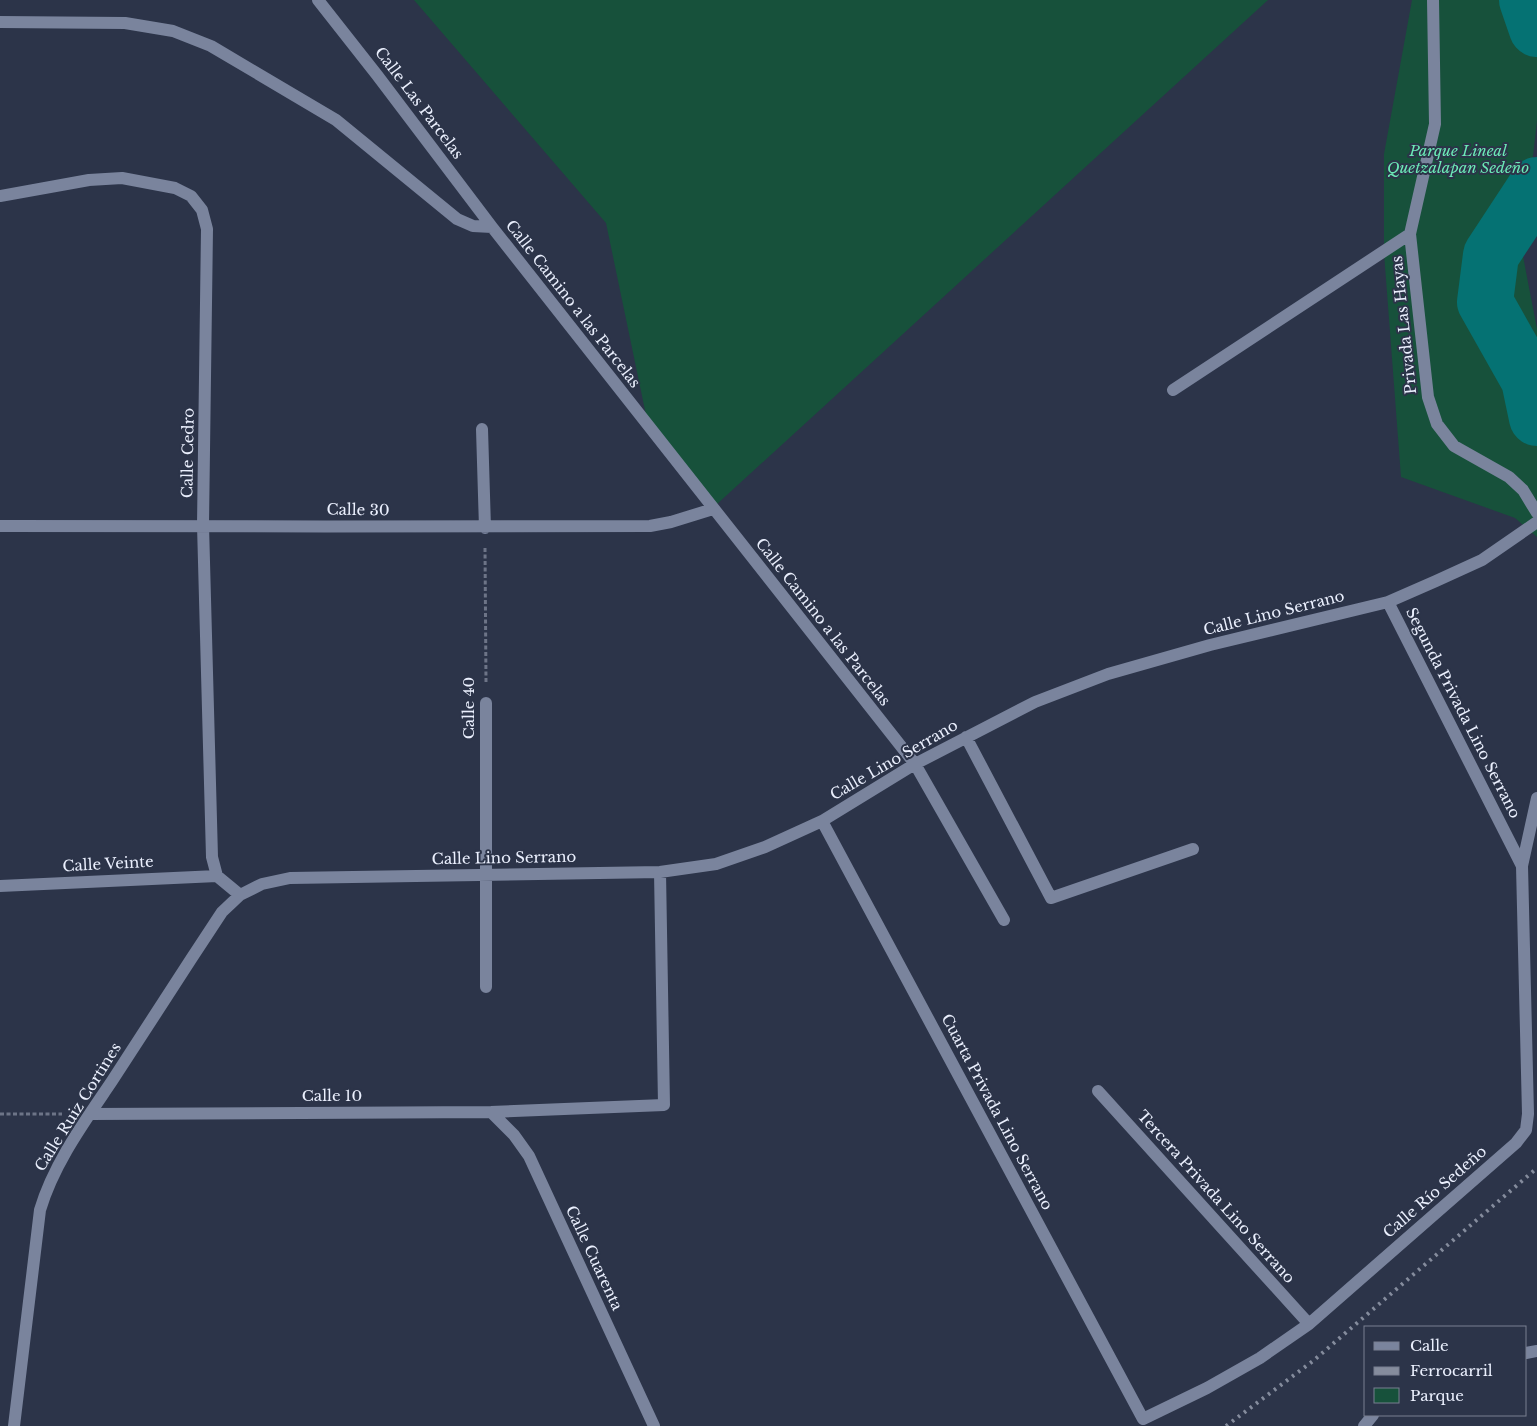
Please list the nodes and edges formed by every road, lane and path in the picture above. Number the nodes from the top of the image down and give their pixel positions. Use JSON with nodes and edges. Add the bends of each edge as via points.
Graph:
{"nodes":[{"id":1,"x":318,"y":0,"type":"edge"},
{"id":2,"x":1433,"y":0,"type":"edge"},
{"id":3,"x":0,"y":22,"type":"edge"},
{"id":4,"x":1,"y":197,"type":"edge"},
{"id":5,"x":492,"y":227,"type":"junction"},
{"id":6,"x":1410,"y":234,"type":"junction"},
{"id":7,"x":1173,"y":390,"type":"dead end"},
{"id":8,"x":482,"y":429,"type":"dead end"},
{"id":9,"x":712,"y":509,"type":"junction"},
{"id":10,"x":1537,"y":513,"type":"edge"},
{"id":11,"x":1537,"y":522,"type":"edge"},
{"id":12,"x":203,"y":525,"type":"junction"},
{"id":13,"x":0,"y":526,"type":"edge"},
{"id":14,"x":485,"y":528,"type":"junction"},
{"id":15,"x":1388,"y":602,"type":"junction"},
{"id":16,"x":486,"y":703,"type":"joint"},
{"id":17,"x":966,"y":737,"type":"junction"},
{"id":18,"x":915,"y":764,"type":"junction"},
{"id":19,"x":1537,"y":798,"type":"edge"},
{"id":20,"x":822,"y":821,"type":"junction"},
{"id":21,"x":1193,"y":849,"type":"dead end"},
{"id":22,"x":1522,"y":866,"type":"junction"},
{"id":23,"x":660,"y":872,"type":"junction"},
{"id":24,"x":485,"y":874,"type":"junction"},
{"id":25,"x":217,"y":876,"type":"junction"},
{"id":26,"x":0,"y":886,"type":"edge"},
{"id":27,"x":240,"y":895,"type":"junction"},
{"id":28,"x":1004,"y":920,"type":"dead end"},
{"id":29,"x":486,"y":987,"type":"dead end"},
{"id":30,"x":1098,"y":1091,"type":"dead end"},
{"id":31,"x":491,"y":1112,"type":"junction"},
{"id":32,"x":0,"y":1114,"type":"edge"},
{"id":33,"x":90,"y":1114,"type":"junction"},
{"id":34,"x":1309,"y":1324,"type":"junction"},
{"id":35,"x":1372,"y":1416,"type":"edge"},
{"id":36,"x":1142,"y":1419,"type":"joint"},
{"id":37,"x":14,"y":1426,"type":"edge"},
{"id":38,"x":654,"y":1426,"type":"edge"},
{"id":39,"x":1364,"y":1426,"type":"edge"}],
"edges":[{"from":1,"to":5,"type":"street","name":"Calle Las Parcelas"},
{"from":2,"to":6,"type":"street","name":"Privada Las Hayas","via":[[1435,124]]},
{"from":3,"to":5,"type":"street","name":"Calle Camino a las Parcelas","via":[[124,23],[173,31],[211,46],[336,120],[457,219],[473,226]]},
{"from":4,"to":12,"type":"street","name":"Calle Cedro","via":[[89,180],[122,178],[175,188],[191,196],[202,210],[207,229]]},
{"from":5,"to":9,"type":"street","name":"Calle Camino a las Parcelas"},
{"from":6,"to":7,"type":"street","name":"Privada Las Hayas"},
{"from":6,"to":10,"type":"street","name":"Privada Las Hayas","via":[[1428,397],[1437,424],[1454,446],[1509,477],[1523,490]]},
{"from":8,"to":14,"type":"street"},
{"from":9,"to":14,"type":"street","name":"Calle 30","via":[[650,526]]},
{"from":9,"to":18,"type":"street","name":"Calle Camino a las Parcelas"},
{"from":11,"to":15,"type":"street","name":"Calle Lino Serrano","via":[[1482,560]]},
{"from":12,"to":13,"type":"street","name":"Calle 30"},
{"from":12,"to":14,"type":"street","name":"Calle 30"},
{"from":12,"to":25,"type":"street","name":"Calle Cedro","via":[[212,857]]},
{"from":14,"to":16,"type":"path","name":"Calle 40"},
{"from":15,"to":17,"type":"street","name":"Calle Lino Serrano","via":[[1210,645],[1108,674],[1035,702]]},
{"from":15,"to":22,"type":"street","name":"Segunda Privada Lino Serrano"},
{"from":16,"to":24,"type":"street","name":"Calle 40"},
{"from":17,"to":18,"type":"street","name":"Calle Lino Serrano"},
{"from":17,"to":21,"type":"street","via":[[1051,898]]},
{"from":18,"to":20,"type":"street","name":"Calle Lino Serrano"},
{"from":18,"to":28,"type":"street","name":"Calle Camino a las Parcelas"},
{"from":19,"to":22,"type":"street"},
{"from":20,"to":23,"type":"street","name":"Calle Lino Serrano","via":[[765,847],[716,864]]},
{"from":20,"to":36,"type":"street","name":"Cuarta Privada Lino Serrano"},
{"from":22,"to":34,"type":"street","name":"Calle Río Sedeño","via":[[1526,1130],[1516,1144]]},
{"from":23,"to":24,"type":"street","name":"Calle Lino Serrano"},
{"from":23,"to":31,"type":"street","name":"Calle 10","via":[[664,1105]]},
{"from":24,"to":27,"type":"street","name":"Calle Lino Serrano","via":[[290,878],[262,884]]},
{"from":24,"to":29,"type":"street","name":"Calle 40"},
{"from":25,"to":26,"type":"street","name":"Calle Veinte"},
{"from":25,"to":27,"type":"street"},
{"from":27,"to":33,"type":"street","name":"Calle Ruiz Cortines","via":[[222,912]]},
{"from":30,"to":34,"type":"street","name":"Tercera Privada Lino Serrano"},
{"from":31,"to":33,"type":"street","name":"Calle 10"},
{"from":31,"to":38,"type":"street","name":"Calle Cuarenta","via":[[529,1156]]},
{"from":32,"to":33,"type":"path"},
{"from":33,"to":37,"type":"street","name":"Calle Ruiz Cortines","via":[[56,1170],[40,1210]]},
{"from":34,"to":36,"type":"street","name":"Calle Río Sedeño","via":[[1208,1388]]},
{"from":35,"to":39,"type":"street"}]}
